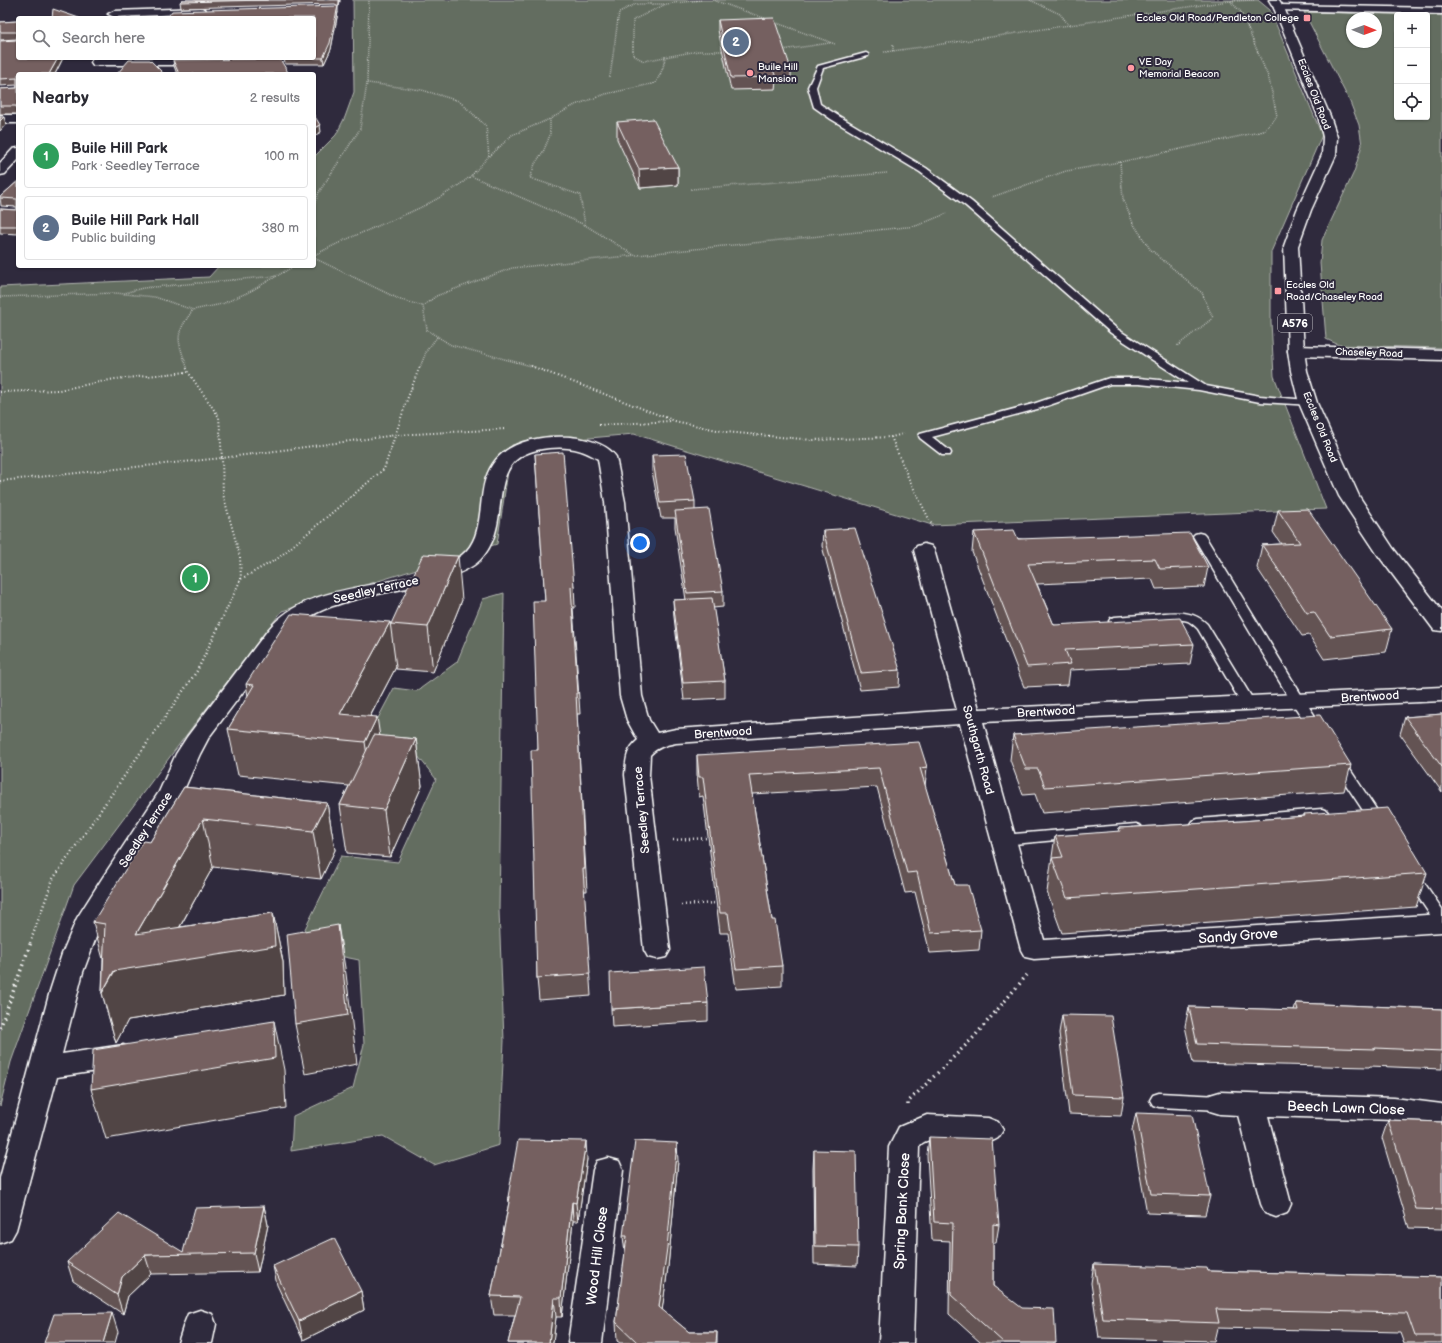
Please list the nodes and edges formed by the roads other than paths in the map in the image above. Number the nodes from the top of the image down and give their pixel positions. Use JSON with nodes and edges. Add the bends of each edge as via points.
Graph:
{"nodes":[{"id":1,"x":114,"y":2,"type":"dead end"},
{"id":2,"x":1276,"y":4,"type":"edge"},
{"id":3,"x":1442,"y":10,"type":"edge"},
{"id":4,"x":209,"y":11,"type":"edge"},
{"id":5,"x":114,"y":16,"type":"edge"},
{"id":6,"x":866,"y":55,"type":"road end"},
{"id":7,"x":98,"y":60,"type":"edge"},
{"id":8,"x":211,"y":61,"type":"edge"},
{"id":9,"x":90,"y":72,"type":"edge"},
{"id":10,"x":0,"y":119,"type":"edge"},
{"id":11,"x":16,"y":119,"type":"edge"},
{"id":12,"x":16,"y":154,"type":"edge"},
{"id":13,"x":0,"y":171,"type":"edge"},
{"id":14,"x":1296,"y":351,"type":"junction"},
{"id":15,"x":1442,"y":355,"type":"edge"},
{"id":16,"x":1203,"y":388,"type":"junction"},
{"id":17,"x":1308,"y":403,"type":"junction"},
{"id":18,"x":946,"y":453,"type":"dead end"},
{"id":19,"x":1199,"y":536,"type":"dead end"},
{"id":20,"x":924,"y":550,"type":"dead end"},
{"id":21,"x":1116,"y":621,"type":"edge"},
{"id":22,"x":1442,"y":625,"type":"edge"},
{"id":23,"x":1442,"y":694,"type":"edge"},
{"id":24,"x":1298,"y":701,"type":"junction"},
{"id":25,"x":1248,"y":703,"type":"junction"},
{"id":26,"x":969,"y":716,"type":"junction"},
{"id":27,"x":652,"y":742,"type":"junction"},
{"id":28,"x":1369,"y":810,"type":"junction"},
{"id":29,"x":1351,"y":811,"type":"edge"},
{"id":30,"x":1335,"y":812,"type":"edge"},
{"id":31,"x":1186,"y":825,"type":"edge"},
{"id":32,"x":1146,"y":828,"type":"edge"},
{"id":33,"x":1386,"y":836,"type":"edge"},
{"id":34,"x":1003,"y":840,"type":"junction"},
{"id":35,"x":1404,"y":863,"type":"edge"},
{"id":36,"x":1442,"y":922,"type":"edge"},
{"id":37,"x":657,"y":950,"type":"dead end"},
{"id":38,"x":1034,"y":950,"type":"joint"},
{"id":39,"x":145,"y":1053,"type":"edge"},
{"id":40,"x":45,"y":1068,"type":"junction"},
{"id":41,"x":1158,"y":1100,"type":"dead end"},
{"id":42,"x":1220,"y":1103,"type":"joint"},
{"id":43,"x":1250,"y":1104,"type":"junction"},
{"id":44,"x":1442,"y":1116,"type":"edge"},
{"id":45,"x":988,"y":1130,"type":"dead end"},
{"id":46,"x":608,"y":1170,"type":"dead end"},
{"id":47,"x":1276,"y":1204,"type":"dead end"},
{"id":48,"x":0,"y":1230,"type":"edge"},
{"id":49,"x":585,"y":1343,"type":"edge"},
{"id":50,"x":896,"y":1343,"type":"edge"}],
"edges":[{"from":1,"to":5,"type":"street"},
{"from":2,"to":3,"type":"street"},
{"from":2,"to":14,"type":"street","name":"Eccles Old Road","number":"A576","via":[[1324,116],[1330,137],[1329,155],[1290,246]]},
{"from":4,"to":5,"type":"street"},
{"from":6,"to":16,"type":"lane","via":[[820,67],[812,87],[817,105],[924,170],[969,204],[1114,331]]},
{"from":7,"to":8,"type":"street"},
{"from":7,"to":9,"type":"street"},
{"from":10,"to":11,"type":"street"},
{"from":12,"to":13,"type":"street"},
{"from":14,"to":15,"type":"street","name":"Chaseley Road"},
{"from":14,"to":17,"type":"street","name":"Eccles Old Road","number":"A576"},
{"from":16,"to":17,"type":"lane","via":[[1260,399]]},
{"from":16,"to":18,"type":"lane","via":[[1138,380],[1109,381],[1037,406],[924,436]]},
{"from":17,"to":22,"type":"street","name":"Eccles Old Road","number":"A576","via":[[1349,496],[1385,551]]},
{"from":19,"to":24,"type":"lane"},
{"from":20,"to":26,"type":"street","name":"Southgarth Road"},
{"from":21,"to":25,"type":"lane","via":[[1179,616],[1198,621]]},
{"from":23,"to":24,"type":"street","name":"Brentwood"},
{"from":24,"to":25,"type":"street","name":"Brentwood"},
{"from":24,"to":28,"type":"lane"},
{"from":25,"to":26,"type":"street","name":"Brentwood"},
{"from":26,"to":27,"type":"street","name":"Brentwood","via":[[676,736]]},
{"from":26,"to":34,"type":"street","name":"Southgarth Road"},
{"from":27,"to":37,"type":"street","name":"Seedley Terrace","via":[[638,754],[638,775]]},
{"from":27,"to":40,"type":"street","name":"Seedley Terrace","via":[[638,720],[631,696],[615,502],[607,457],[594,447],[566,441],[546,442],[518,449],[503,461],[494,483],[486,536],[472,558],[430,578],[331,600],[308,609],[286,623],[221,706],[190,750],[181,798],[122,865],[91,917],[66,982]]},
{"from":28,"to":29,"type":"lane"},
{"from":28,"to":33,"type":"lane"},
{"from":30,"to":31,"type":"lane"},
{"from":32,"to":34,"type":"lane"},
{"from":34,"to":38,"type":"street","name":"Southgarth Road"},
{"from":35,"to":36,"type":"lane"},
{"from":36,"to":38,"type":"street","name":"Sandy Grove"},
{"from":39,"to":40,"type":"street"},
{"from":40,"to":48,"type":"street","name":"Seedley Terrace"},
{"from":41,"to":42,"type":"lane"},
{"from":42,"to":43,"type":"street","name":"Beech Lawn Close"},
{"from":43,"to":44,"type":"street","name":"Beech Lawn Close","via":[[1394,1109]]},
{"from":43,"to":47,"type":"street"},
{"from":45,"to":50,"type":"street","name":"Spring Bank Close","via":[[927,1128],[910,1135],[904,1147]]},
{"from":46,"to":49,"type":"street","name":"Wood Hill Close"}]}
